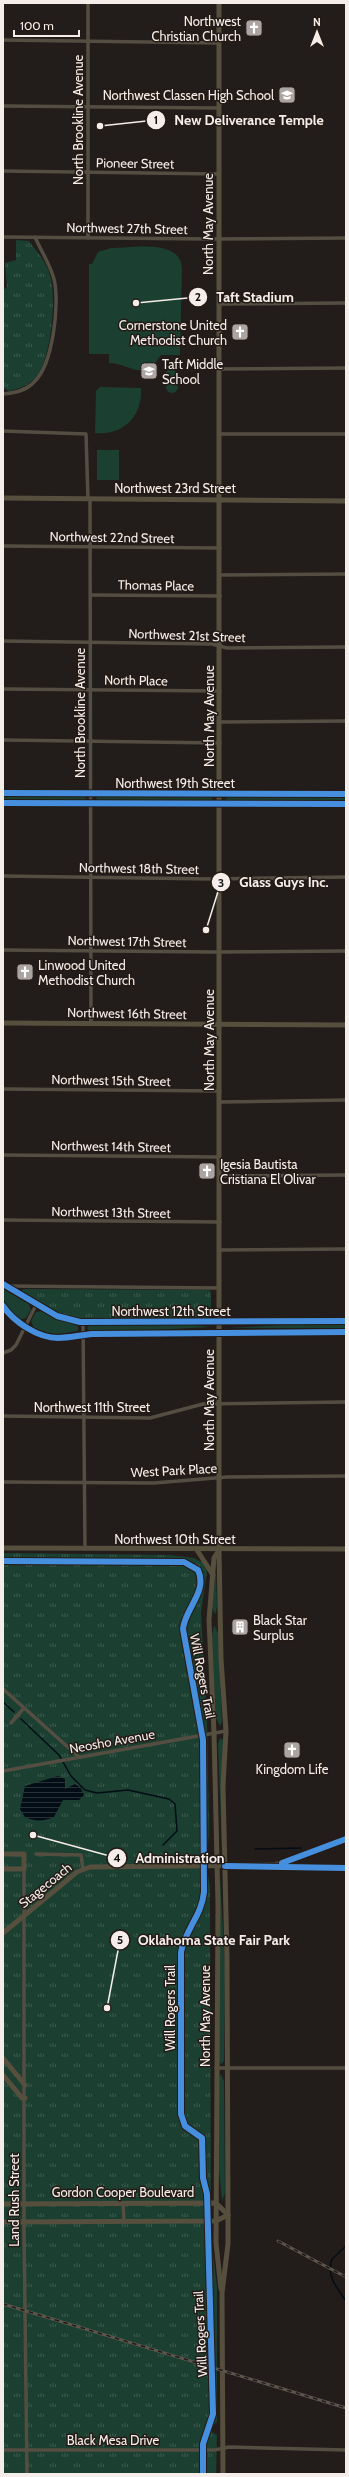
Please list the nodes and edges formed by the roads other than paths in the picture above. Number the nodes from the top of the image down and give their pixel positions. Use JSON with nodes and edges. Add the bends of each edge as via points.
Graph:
{"nodes":[{"id":1,"x":88,"y":3,"type":"edge"},
{"id":2,"x":219,"y":3,"type":"edge"},
{"id":3,"x":3,"y":40,"type":"edge"},
{"id":4,"x":88,"y":41,"type":"junction"},
{"id":5,"x":220,"y":43,"type":"junction"},
{"id":6,"x":3,"y":106,"type":"edge"},
{"id":7,"x":87,"y":107,"type":"junction"},
{"id":8,"x":219,"y":108,"type":"junction"},
{"id":9,"x":3,"y":171,"type":"edge"},
{"id":10,"x":88,"y":172,"type":"junction"},
{"id":11,"x":219,"y":174,"type":"junction"},
{"id":12,"x":3,"y":237,"type":"edge"},
{"id":13,"x":35,"y":237,"type":"junction"},
{"id":14,"x":88,"y":238,"type":"junction"},
{"id":15,"x":346,"y":238,"type":"edge"},
{"id":16,"x":219,"y":239,"type":"junction"},
{"id":17,"x":346,"y":303,"type":"edge"},
{"id":18,"x":219,"y":304,"type":"junction"},
{"id":19,"x":346,"y":368,"type":"edge"},
{"id":20,"x":219,"y":369,"type":"junction"},
{"id":21,"x":3,"y":394,"type":"edge"},
{"id":22,"x":3,"y":431,"type":"edge"},
{"id":23,"x":219,"y":434,"type":"junction"},
{"id":24,"x":346,"y":434,"type":"edge"},
{"id":25,"x":3,"y":498,"type":"edge"},
{"id":26,"x":89,"y":499,"type":"junction"},
{"id":27,"x":220,"y":500,"type":"junction"},
{"id":28,"x":346,"y":501,"type":"edge"},
{"id":29,"x":3,"y":546,"type":"edge"},
{"id":30,"x":91,"y":547,"type":"junction"},
{"id":31,"x":220,"y":548,"type":"junction"},
{"id":32,"x":346,"y":574,"type":"edge"},
{"id":33,"x":220,"y":575,"type":"junction"},
{"id":34,"x":91,"y":595,"type":"junction"},
{"id":35,"x":220,"y":596,"type":"junction"},
{"id":36,"x":3,"y":641,"type":"edge"},
{"id":37,"x":90,"y":642,"type":"junction"},
{"id":38,"x":220,"y":646,"type":"junction"},
{"id":39,"x":346,"y":647,"type":"edge"},
{"id":40,"x":3,"y":689,"type":"edge"},
{"id":41,"x":91,"y":690,"type":"junction"},
{"id":42,"x":220,"y":691,"type":"junction"},
{"id":43,"x":346,"y":721,"type":"edge"},
{"id":44,"x":220,"y":722,"type":"junction"},
{"id":45,"x":3,"y":740,"type":"edge"},
{"id":46,"x":91,"y":741,"type":"junction"},
{"id":47,"x":220,"y":743,"type":"junction"},
{"id":48,"x":3,"y":793,"type":"edge"},
{"id":49,"x":90,"y":794,"type":"junction"},
{"id":50,"x":346,"y":794,"type":"edge"},
{"id":51,"x":220,"y":795,"type":"junction"},
{"id":52,"x":3,"y":803,"type":"edge"},
{"id":53,"x":91,"y":804,"type":"junction"},
{"id":54,"x":346,"y":804,"type":"edge"},
{"id":55,"x":220,"y":805,"type":"junction"},
{"id":56,"x":3,"y":876,"type":"edge"},
{"id":57,"x":346,"y":877,"type":"edge"},
{"id":58,"x":91,"y":878,"type":"junction"},
{"id":59,"x":220,"y":879,"type":"junction"},
{"id":60,"x":3,"y":950,"type":"edge"},
{"id":61,"x":91,"y":951,"type":"junction"},
{"id":62,"x":346,"y":951,"type":"edge"},
{"id":63,"x":220,"y":952,"type":"junction"},
{"id":64,"x":3,"y":1023,"type":"edge"},
{"id":65,"x":91,"y":1023,"type":"junction"},
{"id":66,"x":219,"y":1025,"type":"junction"},
{"id":67,"x":346,"y":1025,"type":"edge"},
{"id":68,"x":3,"y":1089,"type":"edge"},
{"id":69,"x":220,"y":1092,"type":"junction"},
{"id":70,"x":346,"y":1100,"type":"edge"},
{"id":71,"x":220,"y":1102,"type":"junction"},
{"id":72,"x":3,"y":1154,"type":"edge"},
{"id":73,"x":219,"y":1157,"type":"junction"},
{"id":74,"x":346,"y":1175,"type":"edge"},
{"id":75,"x":220,"y":1176,"type":"junction"},
{"id":76,"x":3,"y":1220,"type":"edge"},
{"id":77,"x":220,"y":1222,"type":"junction"},
{"id":78,"x":346,"y":1249,"type":"edge"},
{"id":79,"x":220,"y":1250,"type":"junction"},
{"id":80,"x":4,"y":1285,"type":"edge"},
{"id":81,"x":219,"y":1288,"type":"junction"},
{"id":82,"x":36,"y":1305,"type":"junction"},
{"id":83,"x":3,"y":1306,"type":"edge"},
{"id":84,"x":346,"y":1321,"type":"edge"},
{"id":85,"x":83,"y":1322,"type":"junction"},
{"id":86,"x":219,"y":1322,"type":"junction"},
{"id":87,"x":25,"y":1326,"type":"junction"},
{"id":88,"x":219,"y":1332,"type":"junction"},
{"id":89,"x":346,"y":1332,"type":"edge"},
{"id":90,"x":83,"y":1334,"type":"junction"},
{"id":91,"x":3,"y":1353,"type":"edge"},
{"id":92,"x":346,"y":1402,"type":"edge"},
{"id":93,"x":220,"y":1404,"type":"junction"},
{"id":94,"x":3,"y":1416,"type":"edge"},
{"id":95,"x":84,"y":1418,"type":"junction"},
{"id":96,"x":346,"y":1476,"type":"edge"},
{"id":97,"x":220,"y":1478,"type":"junction"},
{"id":98,"x":3,"y":1482,"type":"edge"},
{"id":99,"x":84,"y":1483,"type":"junction"},
{"id":100,"x":3,"y":1548,"type":"edge"},
{"id":101,"x":85,"y":1549,"type":"junction"},
{"id":102,"x":346,"y":1549,"type":"edge"},
{"id":103,"x":197,"y":1550,"type":"junction"},
{"id":104,"x":219,"y":1550,"type":"junction"},
{"id":105,"x":213,"y":1575,"type":"junction"},
{"id":106,"x":209,"y":1620,"type":"junction"},
{"id":107,"x":220,"y":1620,"type":"junction"},
{"id":108,"x":3,"y":1689,"type":"edge"},
{"id":109,"x":24,"y":1708,"type":"junction"},
{"id":110,"x":11,"y":1723,"type":"dead end"},
{"id":111,"x":226,"y":1731,"type":"junction"},
{"id":112,"x":214,"y":1732,"type":"junction"},
{"id":113,"x":79,"y":1757,"type":"junction"},
{"id":114,"x":3,"y":1772,"type":"edge"},
{"id":115,"x":346,"y":1840,"type":"edge"},
{"id":116,"x":3,"y":1854,"type":"edge"},
{"id":117,"x":36,"y":1854,"type":"dead end"},
{"id":118,"x":274,"y":1865,"type":"junction"},
{"id":119,"x":217,"y":1866,"type":"junction"},
{"id":120,"x":225,"y":1866,"type":"junction"},
{"id":121,"x":346,"y":1868,"type":"edge"},
{"id":122,"x":3,"y":1869,"type":"edge"},
{"id":123,"x":24,"y":1869,"type":"junction"},
{"id":124,"x":82,"y":1869,"type":"junction"},
{"id":125,"x":25,"y":1916,"type":"junction"},
{"id":126,"x":3,"y":1933,"type":"edge"},
{"id":127,"x":3,"y":2058,"type":"edge"},
{"id":128,"x":216,"y":2068,"type":"junction"},
{"id":129,"x":227,"y":2068,"type":"junction"},
{"id":130,"x":346,"y":2068,"type":"edge"},
{"id":131,"x":3,"y":2075,"type":"edge"},
{"id":132,"x":25,"y":2085,"type":"junction"},
{"id":133,"x":25,"y":2098,"type":"junction"},
{"id":134,"x":216,"y":2203,"type":"junction"},
{"id":135,"x":3,"y":2204,"type":"edge"},
{"id":136,"x":25,"y":2204,"type":"junction"},
{"id":137,"x":123,"y":2204,"type":"junction"},
{"id":138,"x":228,"y":2215,"type":"junction"},
{"id":139,"x":124,"y":2221,"type":"junction"},
{"id":140,"x":216,"y":2221,"type":"junction"},
{"id":141,"x":3,"y":2222,"type":"edge"},
{"id":142,"x":24,"y":2222,"type":"junction"},
{"id":143,"x":222,"y":2293,"type":"junction"},
{"id":144,"x":223,"y":2448,"type":"junction"},
{"id":145,"x":3,"y":2450,"type":"edge"},
{"id":146,"x":27,"y":2450,"type":"junction"},
{"id":147,"x":346,"y":2450,"type":"edge"},
{"id":148,"x":27,"y":2474,"type":"edge"},
{"id":149,"x":223,"y":2474,"type":"edge"}],
"edges":[{"from":1,"to":4,"type":"street","name":"North Brookline Avenue"},
{"from":2,"to":5,"type":"main road","name":"North May Avenue"},
{"from":3,"to":4,"type":"street"},
{"from":4,"to":5,"type":"street"},
{"from":4,"to":7,"type":"street","name":"North Brookline Avenue"},
{"from":5,"to":8,"type":"main road","name":"North May Avenue"},
{"from":6,"to":7,"type":"street"},
{"from":7,"to":8,"type":"street"},
{"from":7,"to":10,"type":"street","name":"North Brookline Avenue"},
{"from":8,"to":11,"type":"main road","name":"North May Avenue"},
{"from":9,"to":10,"type":"street","name":"Pioneer Street"},
{"from":10,"to":11,"type":"street","name":"Pioneer Street"},
{"from":10,"to":14,"type":"street","name":"North Brookline Avenue"},
{"from":11,"to":16,"type":"main road","name":"North May Avenue"},
{"from":12,"to":13,"type":"street","name":"Northwest 27th Street"},
{"from":13,"to":14,"type":"street","name":"Northwest 27th Street"},
{"from":13,"to":21,"type":"street","via":[[52,273],[57,295],[49,351],[43,370],[34,382],[20,391]]},
{"from":14,"to":16,"type":"street","name":"Northwest 27th Street"},
{"from":15,"to":16,"type":"street","name":"Northwest 27th Street"},
{"from":16,"to":18,"type":"main road","name":"North May Avenue"},
{"from":17,"to":18,"type":"street"},
{"from":18,"to":20,"type":"main road","name":"North May Avenue"},
{"from":19,"to":20,"type":"street"},
{"from":20,"to":23,"type":"main road","name":"North May Avenue"},
{"from":22,"to":26,"type":"street","name":"North Brookline Avenue","via":[[86,434]]},
{"from":23,"to":24,"type":"street"},
{"from":23,"to":27,"type":"main road","name":"North May Avenue"},
{"from":25,"to":26,"type":"main road","name":"Northwest 23rd Street"},
{"from":26,"to":27,"type":"main road","name":"Northwest 23rd Street"},
{"from":26,"to":30,"type":"street","name":"North Brookline Avenue"},
{"from":27,"to":28,"type":"main road","name":"Northwest 23rd Street"},
{"from":27,"to":31,"type":"main road","name":"North May Avenue"},
{"from":29,"to":30,"type":"street","name":"Northwest 22nd Street"},
{"from":30,"to":31,"type":"street","name":"Northwest 22nd Street"},
{"from":30,"to":34,"type":"street","name":"North Brookline Avenue"},
{"from":31,"to":33,"type":"main road","name":"North May Avenue"},
{"from":32,"to":33,"type":"street"},
{"from":33,"to":35,"type":"main road","name":"North May Avenue"},
{"from":34,"to":35,"type":"street","name":"Thomas Place"},
{"from":34,"to":37,"type":"street","name":"North Brookline Avenue"},
{"from":35,"to":38,"type":"main road","name":"North May Avenue"},
{"from":36,"to":37,"type":"street","name":"Northwest 21st Street"},
{"from":37,"to":38,"type":"street","name":"Northwest 21st Street"},
{"from":37,"to":41,"type":"street","name":"North Brookline Avenue"},
{"from":38,"to":39,"type":"street","name":"Northwest 21st Street"},
{"from":38,"to":42,"type":"main road","name":"North May Avenue"},
{"from":40,"to":41,"type":"street","name":"North Place"},
{"from":41,"to":42,"type":"street","name":"North Place"},
{"from":41,"to":46,"type":"street","name":"North Brookline Avenue"},
{"from":42,"to":44,"type":"main road","name":"North May Avenue"},
{"from":43,"to":44,"type":"street"},
{"from":44,"to":47,"type":"main road","name":"North May Avenue"},
{"from":45,"to":46,"type":"street"},
{"from":46,"to":47,"type":"street"},
{"from":46,"to":49,"type":"street","name":"North Brookline Avenue"},
{"from":47,"to":51,"type":"main road","name":"North May Avenue"},
{"from":48,"to":49,"type":"main road","name":"Northwest 19th Street"},
{"from":49,"to":51,"type":"main road","name":"Northwest 19th Street"},
{"from":49,"to":53,"type":"street","name":"North Brookline Avenue"},
{"from":50,"to":51,"type":"main road","name":"Northwest 19th Street"},
{"from":51,"to":55,"type":"main road","name":"North May Avenue"},
{"from":52,"to":53,"type":"main road","name":"Northwest 19th Street"},
{"from":53,"to":55,"type":"main road","name":"Northwest 19th Street"},
{"from":53,"to":58,"type":"street","name":"North Brookline Avenue"},
{"from":54,"to":55,"type":"main road","name":"Northwest 19th Street"},
{"from":55,"to":59,"type":"main road","name":"North May Avenue"},
{"from":56,"to":58,"type":"street","name":"Northwest 18th Street"},
{"from":57,"to":59,"type":"street","name":"Northwest 18th Street"},
{"from":58,"to":59,"type":"street","name":"Northwest 18th Street"},
{"from":58,"to":61,"type":"street","name":"North Brookline Avenue"},
{"from":59,"to":63,"type":"main road","name":"North May Avenue"},
{"from":60,"to":61,"type":"street","name":"Northwest 17th Street"},
{"from":61,"to":63,"type":"street","name":"Northwest 17th Street"},
{"from":61,"to":65,"type":"street","name":"North Brookline Avenue"},
{"from":62,"to":63,"type":"street","name":"Northwest 17th Street"},
{"from":63,"to":66,"type":"main road","name":"North May Avenue"},
{"from":64,"to":65,"type":"main road","name":"Northwest 16th Street"},
{"from":65,"to":66,"type":"main road","name":"Northwest 16th Street"},
{"from":66,"to":67,"type":"main road","name":"Northwest 16th Street"},
{"from":66,"to":69,"type":"main road","name":"North May Avenue"},
{"from":68,"to":69,"type":"street","name":"Northwest 15th Street"},
{"from":69,"to":71,"type":"main road","name":"North May Avenue"},
{"from":70,"to":71,"type":"street"},
{"from":71,"to":73,"type":"main road","name":"North May Avenue"},
{"from":72,"to":73,"type":"street","name":"Northwest 14th Street"},
{"from":73,"to":75,"type":"main road","name":"North May Avenue"},
{"from":74,"to":75,"type":"street"},
{"from":75,"to":77,"type":"main road","name":"North May Avenue"},
{"from":76,"to":77,"type":"street","name":"Northwest 13th Street"},
{"from":77,"to":79,"type":"main road","name":"North May Avenue"},
{"from":78,"to":79,"type":"street"},
{"from":79,"to":81,"type":"main road","name":"North May Avenue"},
{"from":80,"to":81,"type":"street","name":"Northwest 12th Street"},
{"from":80,"to":82,"type":"main road","name":"Northwest 12th Street"},
{"from":81,"to":86,"type":"main road","name":"North May Avenue"},
{"from":82,"to":85,"type":"main road","name":"Northwest 12th Street","via":[[64,1319]]},
{"from":82,"to":87,"type":"street"},
{"from":83,"to":87,"type":"main road","name":"Northwest 12th Street","via":[[16,1321]]},
{"from":84,"to":86,"type":"main road","name":"Northwest 12th Street"},
{"from":85,"to":86,"type":"main road","name":"Northwest 12th Street"},
{"from":85,"to":90,"type":"street"},
{"from":86,"to":88,"type":"main road","name":"North May Avenue"},
{"from":87,"to":90,"type":"main road","name":"Northwest 12th Street","via":[[50,1337]]},
{"from":87,"to":91,"type":"street","via":[[14,1348]]},
{"from":88,"to":89,"type":"main road","name":"Northwest 12th Street"},
{"from":88,"to":90,"type":"main road","name":"Northwest 12th Street"},
{"from":88,"to":93,"type":"main road","name":"North May Avenue"},
{"from":90,"to":95,"type":"street"},
{"from":92,"to":93,"type":"street","name":"Northwest 11th Street"},
{"from":93,"to":95,"type":"street","name":"Northwest 11th Street","via":[[194,1405],[150,1418]]},
{"from":93,"to":97,"type":"main road","name":"North May Avenue"},
{"from":94,"to":95,"type":"street","name":"Northwest 11th Street"},
{"from":95,"to":99,"type":"street"},
{"from":96,"to":97,"type":"street","name":"West Park Place"},
{"from":97,"to":99,"type":"street","name":"West Park Place","via":[[154,1483]]},
{"from":97,"to":104,"type":"main road","name":"North May Avenue"},
{"from":98,"to":99,"type":"street","name":"West Park Place"},
{"from":99,"to":101,"type":"street"},
{"from":100,"to":101,"type":"main road","name":"Northwest 10th Street"},
{"from":101,"to":103,"type":"main road","name":"Northwest 10th Street"},
{"from":102,"to":104,"type":"main road","name":"Northwest 10th Street"},
{"from":103,"to":104,"type":"main road","name":"Northwest 10th Street"},
{"from":103,"to":105,"type":"main road"},
{"from":104,"to":105,"type":"main road","name":"North May Avenue","via":[[214,1558]]},
{"from":104,"to":107,"type":"main road","name":"North May Avenue"},
{"from":105,"to":106,"type":"main road","name":"North May Avenue"},
{"from":106,"to":107,"type":"main road"},
{"from":106,"to":112,"type":"main road","name":"North May Avenue"},
{"from":107,"to":111,"type":"main road","name":"North May Avenue"},
{"from":108,"to":109,"type":"street"},
{"from":109,"to":110,"type":"street"},
{"from":109,"to":113,"type":"street"},
{"from":111,"to":112,"type":"street","name":"Neosho Avenue"},
{"from":111,"to":120,"type":"main road","name":"North May Avenue","via":[[223,1781]]},
{"from":112,"to":113,"type":"street","name":"Neosho Avenue"},
{"from":112,"to":119,"type":"main road","name":"North May Avenue"},
{"from":113,"to":114,"type":"street","name":"Neosho Avenue"},
{"from":115,"to":118,"type":"main road"},
{"from":116,"to":123,"type":"main road","name":"Land Rush Street","via":[[24,1854]]},
{"from":117,"to":124,"type":"street","via":[[80,1855]]},
{"from":118,"to":120,"type":"main road"},
{"from":118,"to":121,"type":"main road"},
{"from":119,"to":120,"type":"main road"},
{"from":119,"to":124,"type":"main road"},
{"from":119,"to":128,"type":"main road","name":"North May Avenue"},
{"from":120,"to":129,"type":"main road","name":"North May Avenue"},
{"from":122,"to":123,"type":"main road"},
{"from":123,"to":125,"type":"street","name":"Land Rush Street"},
{"from":124,"to":125,"type":"main road","name":"Stagecoach"},
{"from":125,"to":126,"type":"main road","name":"Stagecoach"},
{"from":125,"to":132,"type":"street","name":"Land Rush Street"},
{"from":127,"to":132,"type":"main road"},
{"from":128,"to":129,"type":"street"},
{"from":128,"to":134,"type":"main road","name":"North May Avenue"},
{"from":129,"to":130,"type":"street"},
{"from":129,"to":138,"type":"main road","name":"North May Avenue"},
{"from":131,"to":133,"type":"main road","via":[[22,2098]]},
{"from":132,"to":133,"type":"street","name":"Land Rush Street"},
{"from":133,"to":136,"type":"street","name":"Land Rush Street"},
{"from":134,"to":137,"type":"main road","name":"Gordon Cooper Boulevard"},
{"from":134,"to":138,"type":"main road"},
{"from":134,"to":140,"type":"main road","name":"North May Avenue"},
{"from":135,"to":136,"type":"main road","name":"Gordon Cooper Boulevard"},
{"from":136,"to":137,"type":"main road","name":"Gordon Cooper Boulevard"},
{"from":136,"to":142,"type":"street","name":"Land Rush Street"},
{"from":137,"to":139,"type":"street"},
{"from":138,"to":140,"type":"main road"},
{"from":138,"to":143,"type":"main road","name":"North May Avenue","via":[[228,2244]]},
{"from":139,"to":140,"type":"main road"},
{"from":139,"to":142,"type":"main road"},
{"from":140,"to":143,"type":"main road","name":"North May Avenue","via":[[217,2259]]},
{"from":141,"to":142,"type":"main road"},
{"from":142,"to":146,"type":"street","name":"Land Rush Street"},
{"from":143,"to":144,"type":"main road","name":"North May Avenue"},
{"from":144,"to":146,"type":"street","name":"Black Mesa Drive"},
{"from":144,"to":147,"type":"street","name":"Black Mesa Drive"},
{"from":144,"to":149,"type":"main road","name":"North May Avenue"},
{"from":145,"to":146,"type":"street","name":"Black Mesa Drive"},
{"from":146,"to":148,"type":"street","name":"Land Rush Street"}]}
